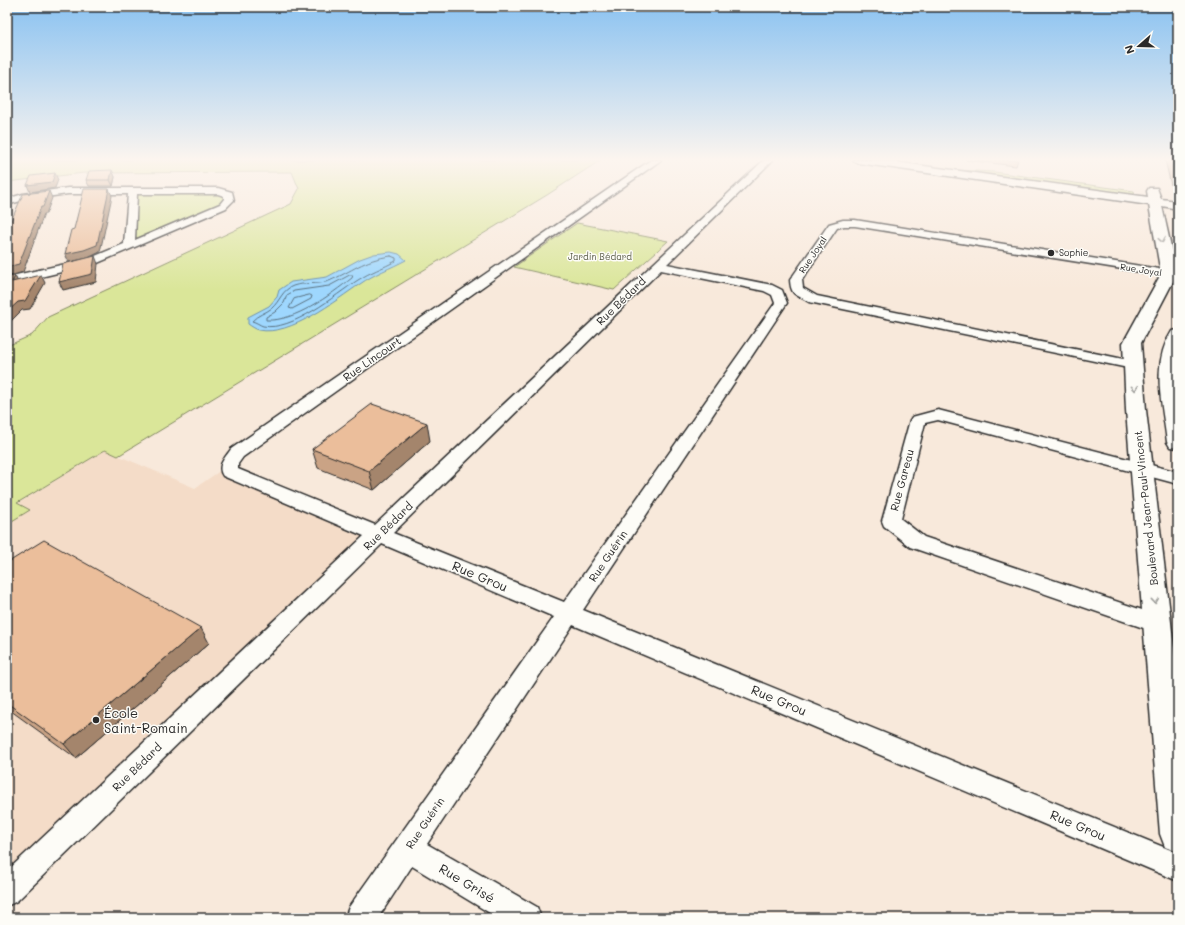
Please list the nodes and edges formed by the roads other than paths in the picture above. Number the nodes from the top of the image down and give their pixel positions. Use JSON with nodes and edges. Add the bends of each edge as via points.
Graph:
{"nodes":[{"id":1,"x":133,"y":203,"type":"edge"},
{"id":2,"x":226,"y":203,"type":"edge"},
{"id":3,"x":595,"y":203,"type":"edge"},
{"id":4,"x":724,"y":203,"type":"edge"},
{"id":5,"x":1156,"y":203,"type":"edge"},
{"id":6,"x":129,"y":246,"type":"junction"},
{"id":7,"x":658,"y":266,"type":"junction"},
{"id":8,"x":1174,"y":275,"type":"edge"},
{"id":9,"x":7,"y":281,"type":"edge"},
{"id":10,"x":1178,"y":335,"type":"edge"},
{"id":11,"x":1133,"y":365,"type":"junction"},
{"id":12,"x":1178,"y":442,"type":"edge"},
{"id":13,"x":1142,"y":468,"type":"junction"},
{"id":14,"x":1178,"y":478,"type":"edge"},
{"id":15,"x":379,"y":534,"type":"junction"},
{"id":16,"x":569,"y":613,"type":"junction"},
{"id":17,"x":1158,"y":624,"type":"junction"},
{"id":18,"x":1178,"y":834,"type":"edge"},
{"id":19,"x":408,"y":848,"type":"junction"},
{"id":20,"x":1178,"y":867,"type":"edge"},
{"id":21,"x":7,"y":891,"type":"edge"},
{"id":22,"x":360,"y":918,"type":"edge"},
{"id":23,"x":526,"y":918,"type":"edge"}],
"edges":[{"from":1,"to":6,"type":"street"},
{"from":2,"to":6,"type":"street"},
{"from":3,"to":15,"type":"street","name":"Rue Lincourt","via":[[237,453],[229,464],[229,472]]},
{"from":4,"to":7,"type":"street","name":"Rue Bédard"},
{"from":5,"to":8,"type":"street","one_way":true},
{"from":6,"to":9,"type":"street","via":[[90,262]]},
{"from":7,"to":15,"type":"street","name":"Rue Bédard"},
{"from":7,"to":16,"type":"street","name":"Rue Guérin","via":[[768,288],[778,293],[781,303]]},
{"from":8,"to":11,"type":"street","name":"Boulevard Jean-Paul-Vincent","via":[[1132,343]]},
{"from":8,"to":11,"type":"street","name":"Rue Joyal","via":[[843,223],[833,226],[796,280],[797,290],[813,299]]},
{"from":10,"to":12,"type":"street","via":[[1171,349],[1168,374]]},
{"from":11,"to":13,"type":"street","name":"Boulevard Jean-Paul-Vincent","one_way":true},
{"from":13,"to":14,"type":"street","name":"Rue Gareau"},
{"from":13,"to":17,"type":"street","name":"Boulevard Jean-Paul-Vincent","one_way":true},
{"from":13,"to":17,"type":"street","name":"Rue Gareau","via":[[938,415],[918,420],[891,520],[917,542]]},
{"from":15,"to":16,"type":"street","name":"Rue Grou"},
{"from":15,"to":21,"type":"street","name":"Rue Bédard"},
{"from":16,"to":19,"type":"street","name":"Rue Guérin"},
{"from":16,"to":20,"type":"street","name":"Rue Grou"},
{"from":17,"to":18,"type":"street","name":"Boulevard Jean-Paul-Vincent"},
{"from":19,"to":22,"type":"street","name":"Rue Guérin"},
{"from":19,"to":23,"type":"street","name":"Rue Grisé"}]}
